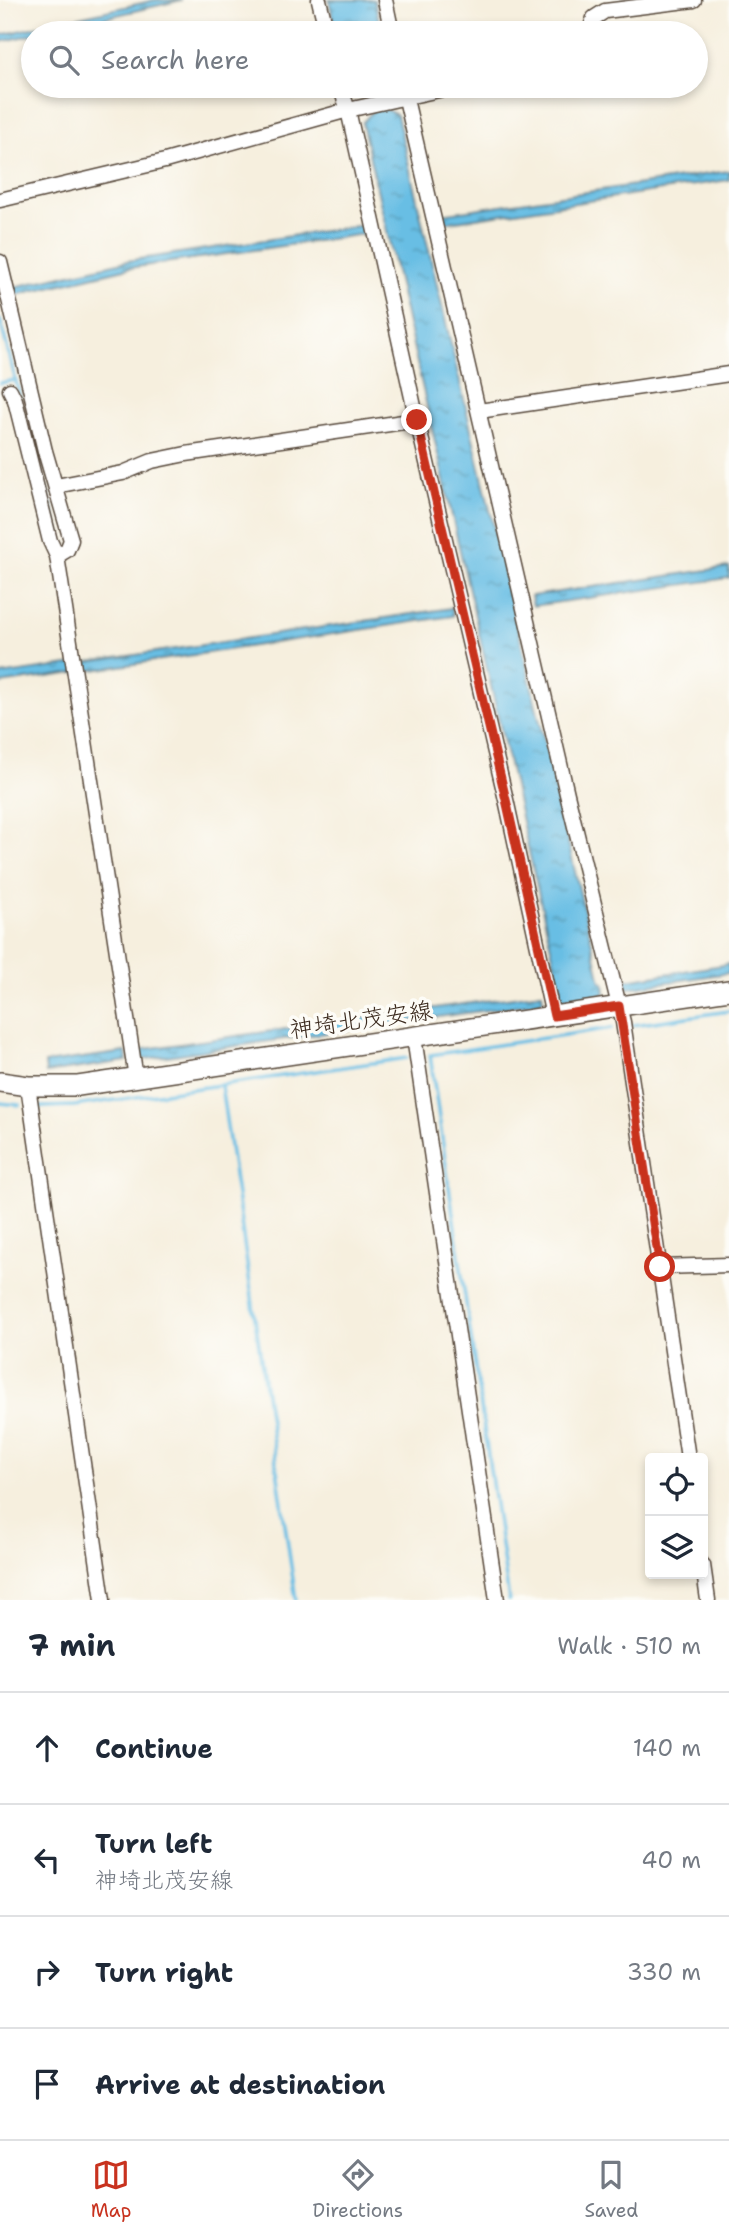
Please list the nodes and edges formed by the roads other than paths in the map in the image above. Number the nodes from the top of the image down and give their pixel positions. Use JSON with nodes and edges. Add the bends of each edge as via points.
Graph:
{"nodes":[{"id":1,"x":320,"y":0,"type":"edge"},
{"id":2,"x":385,"y":0,"type":"edge"},
{"id":3,"x":694,"y":0,"type":"edge"},
{"id":4,"x":324,"y":21,"type":"edge"},
{"id":5,"x":389,"y":21,"type":"edge"},
{"id":6,"x":593,"y":21,"type":"edge"},
{"id":7,"x":344,"y":98,"type":"edge"},
{"id":8,"x":394,"y":98,"type":"edge"},
{"id":9,"x":406,"y":98,"type":"edge"},
{"id":10,"x":348,"y":110,"type":"junction"},
{"id":11,"x":0,"y":201,"type":"edge"},
{"id":12,"x":0,"y":262,"type":"edge"},
{"id":13,"x":729,"y":374,"type":"edge"},
{"id":14,"x":15,"y":388,"type":"edge"},
{"id":15,"x":480,"y":411,"type":"junction"},
{"id":16,"x":417,"y":420,"type":"junction"},
{"id":17,"x":56,"y":486,"type":"junction"},
{"id":18,"x":57,"y":556,"type":"junction"},
{"id":19,"x":729,"y":990,"type":"edge"},
{"id":20,"x":615,"y":993,"type":"junction"},
{"id":21,"x":551,"y":1002,"type":"junction"},
{"id":22,"x":414,"y":1037,"type":"junction"},
{"id":23,"x":134,"y":1063,"type":"junction"},
{"id":24,"x":0,"y":1082,"type":"edge"},
{"id":25,"x":28,"y":1086,"type":"junction"},
{"id":26,"x":729,"y":1265,"type":"edge"},
{"id":27,"x":660,"y":1267,"type":"junction"},
{"id":28,"x":687,"y":1453,"type":"edge"},
{"id":29,"x":705,"y":1579,"type":"edge"},
{"id":30,"x":103,"y":1600,"type":"edge"},
{"id":31,"x":497,"y":1600,"type":"edge"},
{"id":32,"x":708,"y":1600,"type":"edge"}],
"edges":[{"from":1,"to":4,"type":"street"},
{"from":2,"to":5,"type":"street"},
{"from":3,"to":6,"type":"street","via":[[605,11]]},
{"from":7,"to":10,"type":"street"},
{"from":8,"to":10,"type":"street"},
{"from":9,"to":15,"type":"street"},
{"from":10,"to":11,"type":"street","via":[[165,162]]},
{"from":10,"to":16,"type":"street"},
{"from":12,"to":14,"type":"street"},
{"from":13,"to":15,"type":"street"},
{"from":14,"to":17,"type":"street"},
{"from":14,"to":18,"type":"street"},
{"from":15,"to":20,"type":"street"},
{"from":16,"to":17,"type":"street","via":[[186,454],[124,473]]},
{"from":16,"to":21,"type":"street"},
{"from":17,"to":18,"type":"street","via":[[71,540],[67,550]]},
{"from":18,"to":23,"type":"street"},
{"from":19,"to":20,"type":"main road","name":"神埼北茂安線"},
{"from":20,"to":21,"type":"main road","name":"神埼北茂安線"},
{"from":20,"to":27,"type":"street"},
{"from":21,"to":22,"type":"main road","name":"神埼北茂安線"},
{"from":22,"to":23,"type":"main road","name":"神埼北茂安線"},
{"from":22,"to":31,"type":"street"},
{"from":23,"to":25,"type":"main road","name":"神埼北茂安線","via":[[78,1086]]},
{"from":24,"to":25,"type":"main road","name":"神埼北茂安線"},
{"from":25,"to":30,"type":"street"},
{"from":26,"to":27,"type":"street"},
{"from":27,"to":28,"type":"street"},
{"from":29,"to":32,"type":"street"}]}
